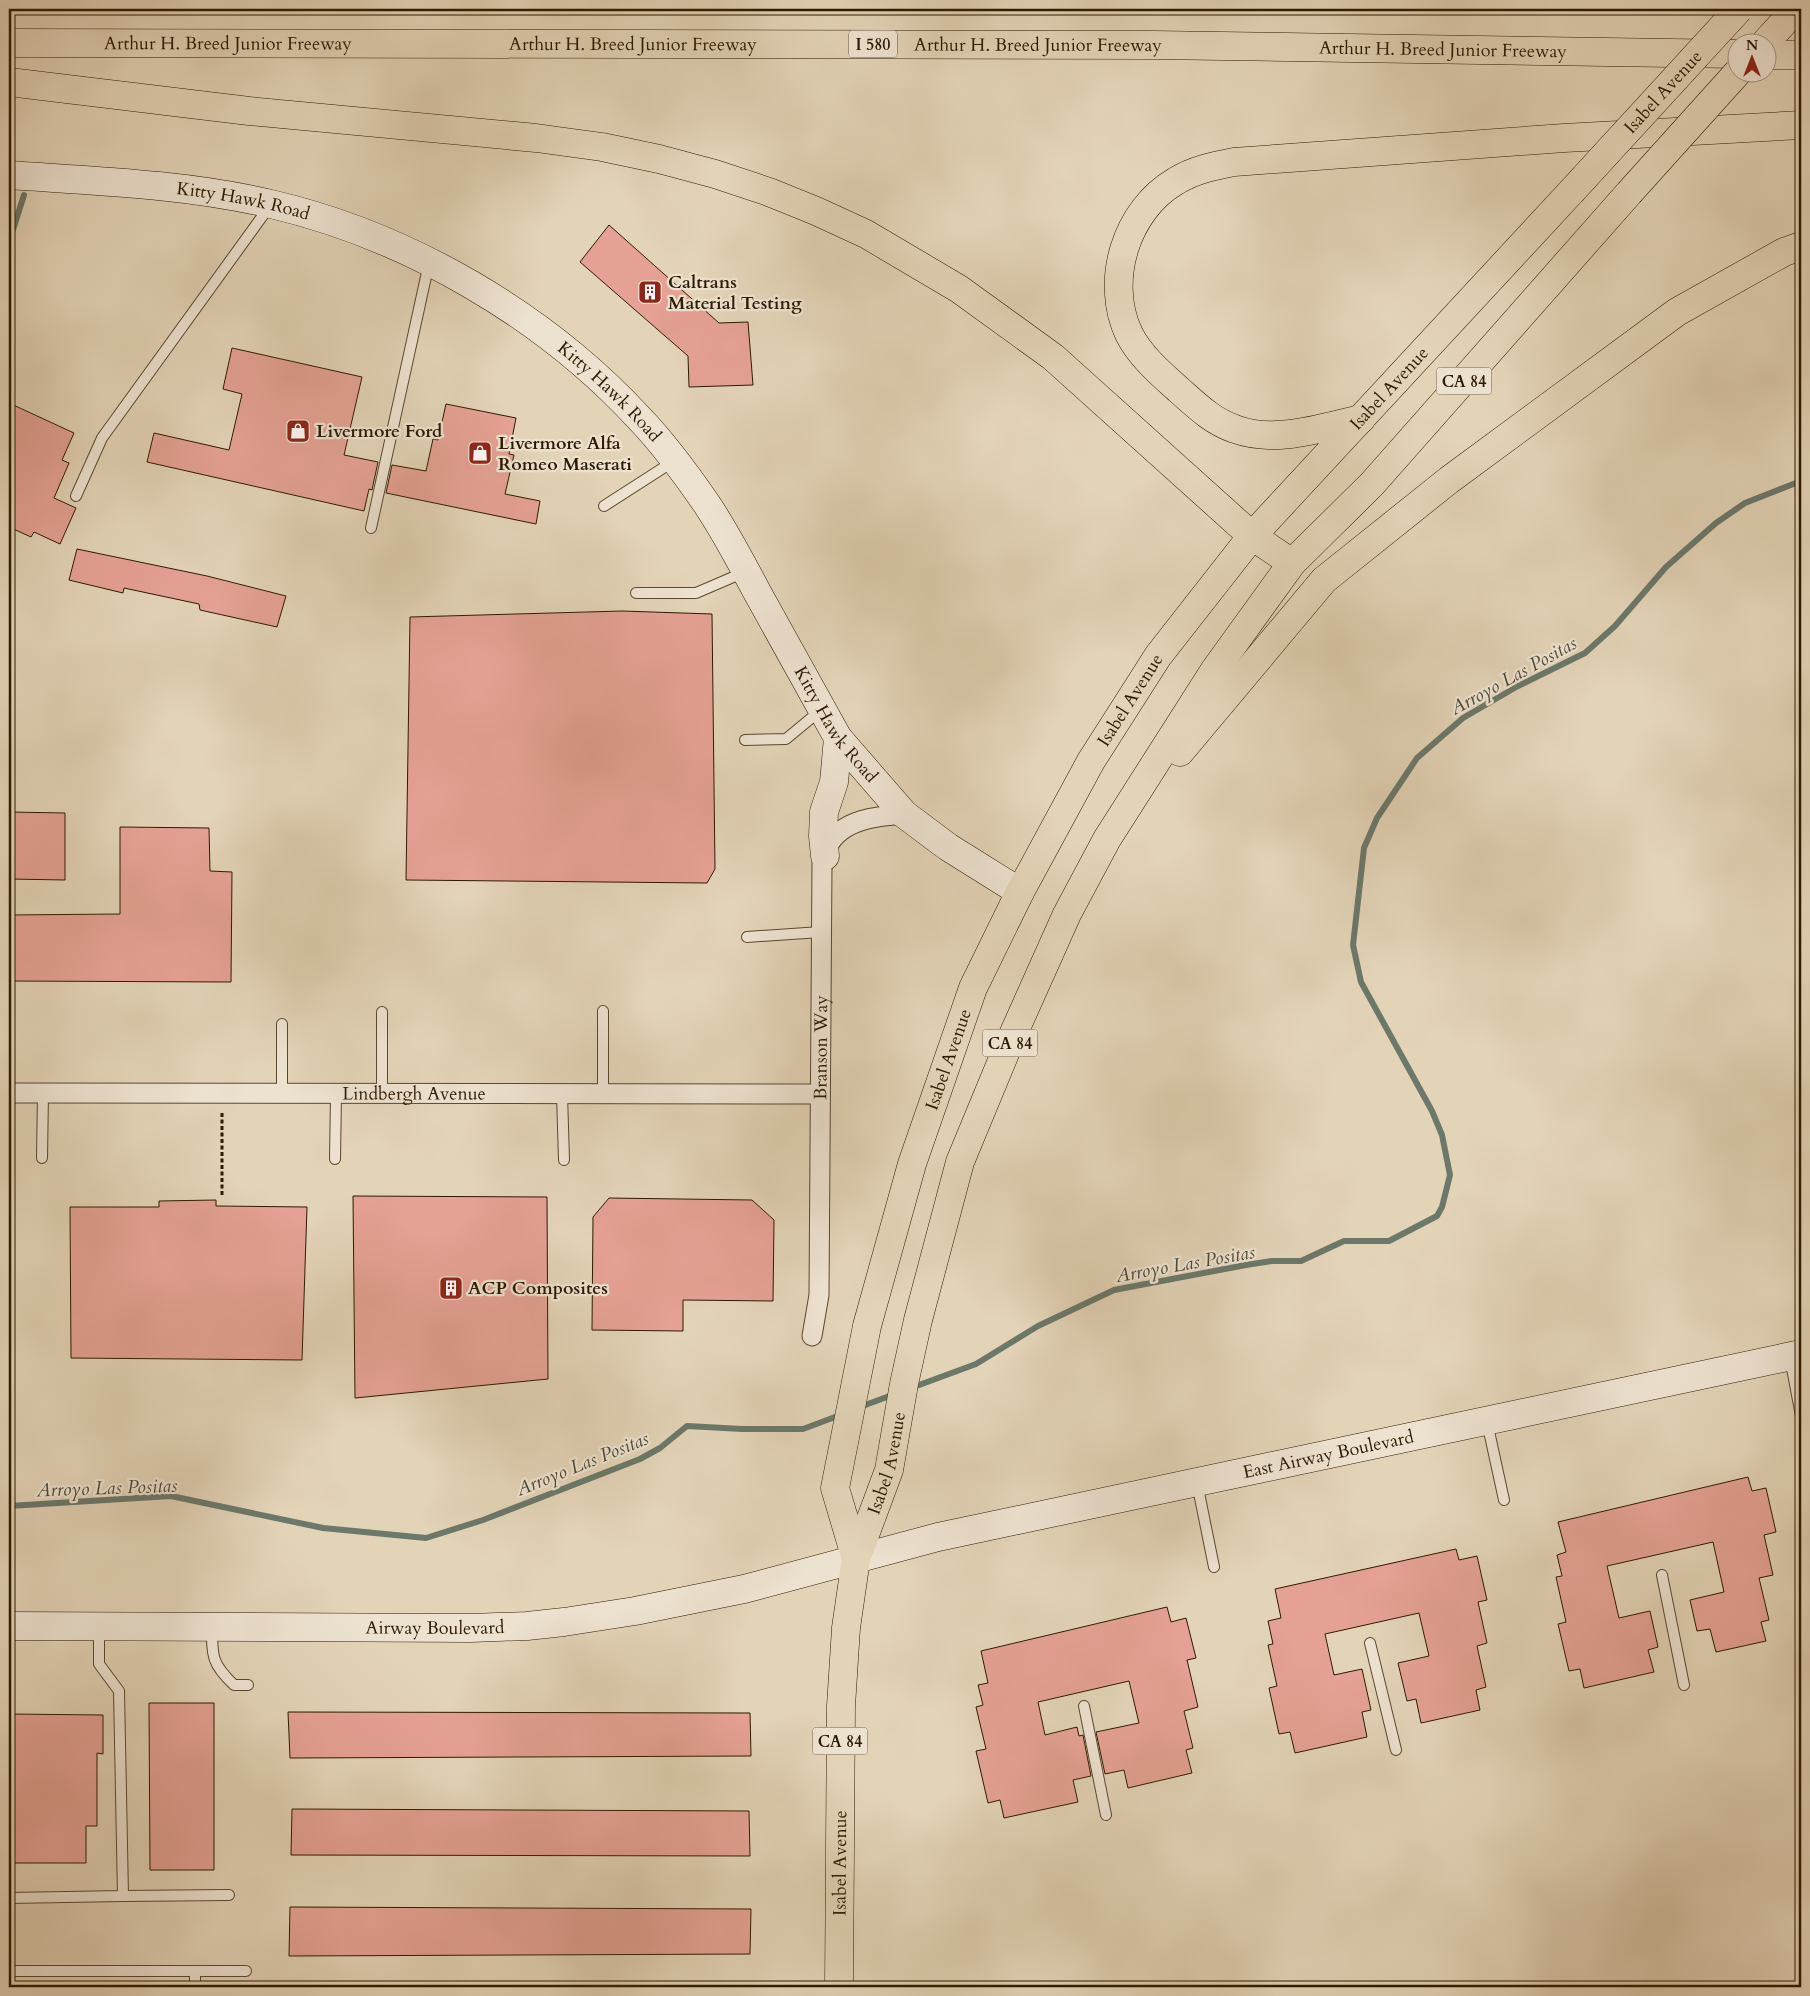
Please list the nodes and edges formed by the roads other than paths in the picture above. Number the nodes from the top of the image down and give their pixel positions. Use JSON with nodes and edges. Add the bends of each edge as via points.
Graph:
{"nodes":[{"id":1,"x":1739,"y":9,"type":"edge"},
{"id":2,"x":1796,"y":9,"type":"edge"},
{"id":3,"x":1775,"y":32,"type":"edge"},
{"id":4,"x":9,"y":43,"type":"edge"},
{"id":5,"x":1728,"y":54,"type":"edge"},
{"id":6,"x":1778,"y":55,"type":"edge"},
{"id":7,"x":1801,"y":55,"type":"edge"},
{"id":8,"x":9,"y":82,"type":"edge"},
{"id":9,"x":1729,"y":82,"type":"edge"},
{"id":10,"x":1801,"y":126,"type":"edge"},
{"id":11,"x":9,"y":175,"type":"edge"},
{"id":12,"x":271,"y":204,"type":"junction"},
{"id":13,"x":1801,"y":246,"type":"edge"},
{"id":14,"x":429,"y":262,"type":"junction"},
{"id":15,"x":1361,"y":419,"type":"junction"},
{"id":16,"x":674,"y":461,"type":"junction"},
{"id":17,"x":76,"y":496,"type":"dead end"},
{"id":18,"x":604,"y":506,"type":"dead end"},
{"id":19,"x":371,"y":528,"type":"dead end"},
{"id":20,"x":1252,"y":536,"type":"junction"},
{"id":21,"x":1292,"y":563,"type":"junction"},
{"id":22,"x":746,"y":572,"type":"junction"},
{"id":23,"x":636,"y":593,"type":"dead end"},
{"id":24,"x":822,"y":710,"type":"junction"},
{"id":25,"x":838,"y":738,"type":"junction"},
{"id":26,"x":745,"y":740,"type":"dead end"},
{"id":27,"x":1143,"y":783,"type":"junction"},
{"id":28,"x":904,"y":814,"type":"junction"},
{"id":29,"x":825,"y":856,"type":"junction"},
{"id":30,"x":1020,"y":892,"type":"junction"},
{"id":31,"x":821,"y":932,"type":"junction"},
{"id":32,"x":747,"y":937,"type":"dead end"},
{"id":33,"x":603,"y":1011,"type":"dead end"},
{"id":34,"x":382,"y":1012,"type":"dead end"},
{"id":35,"x":282,"y":1024,"type":"dead end"},
{"id":36,"x":9,"y":1093,"type":"edge"},
{"id":37,"x":42,"y":1093,"type":"junction"},
{"id":38,"x":282,"y":1094,"type":"junction"},
{"id":39,"x":336,"y":1094,"type":"junction"},
{"id":40,"x":382,"y":1094,"type":"junction"},
{"id":41,"x":562,"y":1094,"type":"junction"},
{"id":42,"x":603,"y":1094,"type":"junction"},
{"id":43,"x":819,"y":1094,"type":"junction"},
{"id":44,"x":42,"y":1158,"type":"dead end"},
{"id":45,"x":335,"y":1159,"type":"dead end"},
{"id":46,"x":564,"y":1160,"type":"dead end"},
{"id":47,"x":812,"y":1336,"type":"dead end"},
{"id":48,"x":1796,"y":1355,"type":"edge"},
{"id":49,"x":1801,"y":1416,"type":"edge"},
{"id":50,"x":1487,"y":1421,"type":"junction"},
{"id":51,"x":1197,"y":1482,"type":"junction"},
{"id":52,"x":1504,"y":1500,"type":"dead end"},
{"id":53,"x":856,"y":1559,"type":"junction"},
{"id":54,"x":1214,"y":1567,"type":"dead end"},
{"id":55,"x":1662,"y":1575,"type":"dead end"},
{"id":56,"x":9,"y":1626,"type":"edge"},
{"id":57,"x":99,"y":1626,"type":"junction"},
{"id":58,"x":212,"y":1626,"type":"junction"},
{"id":59,"x":1370,"y":1643,"type":"dead end"},
{"id":60,"x":248,"y":1685,"type":"dead end"},
{"id":61,"x":1684,"y":1685,"type":"dead end"},
{"id":62,"x":1084,"y":1706,"type":"dead end"},
{"id":63,"x":1396,"y":1750,"type":"dead end"},
{"id":64,"x":1106,"y":1815,"type":"dead end"},
{"id":65,"x":229,"y":1895,"type":"dead end"},
{"id":66,"x":122,"y":1896,"type":"junction"},
{"id":67,"x":9,"y":1898,"type":"edge"},
{"id":68,"x":9,"y":1971,"type":"edge"},
{"id":69,"x":246,"y":1971,"type":"dead end"},
{"id":70,"x":195,"y":1972,"type":"junction"},
{"id":71,"x":195,"y":1987,"type":"edge"},
{"id":72,"x":839,"y":1987,"type":"edge"}],
"edges":[{"from":1,"to":15,"type":"highway","name":"Isabel Avenue","number":"CA 84","bridge":true},
{"from":2,"to":3,"type":"highway"},
{"from":4,"to":5,"type":"highway","name":"Arthur H. Breed Junior Freeway","number":"I 580","via":[[1154,45]]},
{"from":6,"to":7,"type":"highway"},
{"from":8,"to":20,"type":"highway","via":[[249,111],[602,147],[687,167],[769,192],[866,234],[959,289],[1053,357]]},
{"from":9,"to":21,"type":"highway","name":"Isabel Avenue","number":"CA 84","bridge":true,"via":[[1372,484]]},
{"from":10,"to":15,"type":"highway","via":[[1564,138],[1234,162],[1202,169],[1175,181],[1149,202],[1123,251],[1119,278],[1121,307],[1129,333],[1163,376],[1209,417],[1236,430],[1264,435],[1293,434]]},
{"from":11,"to":12,"type":"main road","name":"Kitty Hawk Road","via":[[177,188]]},
{"from":12,"to":14,"type":"main road","name":"Kitty Hawk Road","via":[[362,231]]},
{"from":12,"to":17,"type":"lane","via":[[102,438]]},
{"from":13,"to":27,"type":"highway","via":[[1784,252],[1677,312],[1449,480],[1324,580],[1165,770]]},
{"from":14,"to":16,"type":"main road","name":"Kitty Hawk Road","via":[[534,325],[593,373],[633,412]]},
{"from":14,"to":19,"type":"lane"},
{"from":15,"to":20,"type":"highway","name":"Isabel Avenue","number":"CA 84"},
{"from":16,"to":18,"type":"lane"},
{"from":16,"to":22,"type":"main road","name":"Kitty Hawk Road","via":[[707,504]]},
{"from":20,"to":21,"type":"highway"},
{"from":20,"to":30,"type":"highway","name":"Isabel Avenue","number":"CA 84","via":[[1153,664],[1090,760]]},
{"from":21,"to":27,"type":"highway","name":"Isabel Avenue","number":"CA 84","via":[[1214,671]]},
{"from":22,"to":23,"type":"lane","via":[[696,594]]},
{"from":22,"to":24,"type":"main road","name":"Kitty Hawk Road"},
{"from":24,"to":25,"type":"main road","name":"Kitty Hawk Road"},
{"from":24,"to":26,"type":"lane","via":[[786,739]]},
{"from":25,"to":28,"type":"main road","name":"Kitty Hawk Road"},
{"from":25,"to":29,"type":"main road","via":[[834,782],[824,812]]},
{"from":27,"to":53,"type":"highway","name":"Isabel Avenue","number":"CA 84","via":[[1107,839],[1067,914],[960,1162],[918,1320],[890,1470]]},
{"from":28,"to":29,"type":"street","name":"Branson Way","via":[[871,816],[842,830],[828,845]]},
{"from":28,"to":30,"type":"main road","name":"Kitty Hawk Road","via":[[948,847]]},
{"from":29,"to":31,"type":"street","name":"Branson Way","via":[[822,864]]},
{"from":30,"to":53,"type":"highway","name":"Isabel Avenue","number":"CA 84","via":[[973,988],[912,1164],[867,1326],[836,1488]]},
{"from":31,"to":32,"type":"lane"},
{"from":31,"to":43,"type":"street","name":"Branson Way"},
{"from":33,"to":42,"type":"lane"},
{"from":34,"to":40,"type":"lane"},
{"from":35,"to":38,"type":"lane"},
{"from":36,"to":37,"type":"street","name":"Lindbergh Avenue"},
{"from":37,"to":38,"type":"street","name":"Lindbergh Avenue"},
{"from":37,"to":44,"type":"lane"},
{"from":38,"to":39,"type":"street","name":"Lindbergh Avenue"},
{"from":39,"to":40,"type":"street","name":"Lindbergh Avenue"},
{"from":39,"to":45,"type":"lane"},
{"from":40,"to":41,"type":"street","name":"Lindbergh Avenue"},
{"from":41,"to":42,"type":"street","name":"Lindbergh Avenue"},
{"from":41,"to":46,"type":"lane"},
{"from":42,"to":43,"type":"street","name":"Lindbergh Avenue"},
{"from":43,"to":47,"type":"street","name":"Branson Way","via":[[819,1295]]},
{"from":48,"to":49,"type":"lane"},
{"from":48,"to":50,"type":"main road","name":"East Airway Boulevard"},
{"from":50,"to":51,"type":"main road","name":"East Airway Boulevard"},
{"from":50,"to":52,"type":"lane"},
{"from":51,"to":53,"type":"main road","name":"East Airway Boulevard","via":[[938,1537]]},
{"from":51,"to":54,"type":"lane"},
{"from":53,"to":58,"type":"main road","name":"Airway Boulevard","via":[[744,1589],[554,1623],[471,1628]]},
{"from":53,"to":72,"type":"highway","name":"Isabel Avenue","number":"CA 84","via":[[846,1628],[841,1706]]},
{"from":55,"to":61,"type":"lane"},
{"from":56,"to":57,"type":"main road","name":"Airway Boulevard"},
{"from":57,"to":58,"type":"main road","name":"Airway Boulevard"},
{"from":57,"to":66,"type":"lane","via":[[100,1664],[119,1691]]},
{"from":58,"to":60,"type":"lane","via":[[212,1650],[218,1670],[234,1685]]},
{"from":59,"to":63,"type":"lane"},
{"from":62,"to":64,"type":"lane"},
{"from":65,"to":66,"type":"lane"},
{"from":66,"to":67,"type":"lane"},
{"from":68,"to":70,"type":"lane"},
{"from":69,"to":70,"type":"lane"},
{"from":70,"to":71,"type":"lane"}]}
